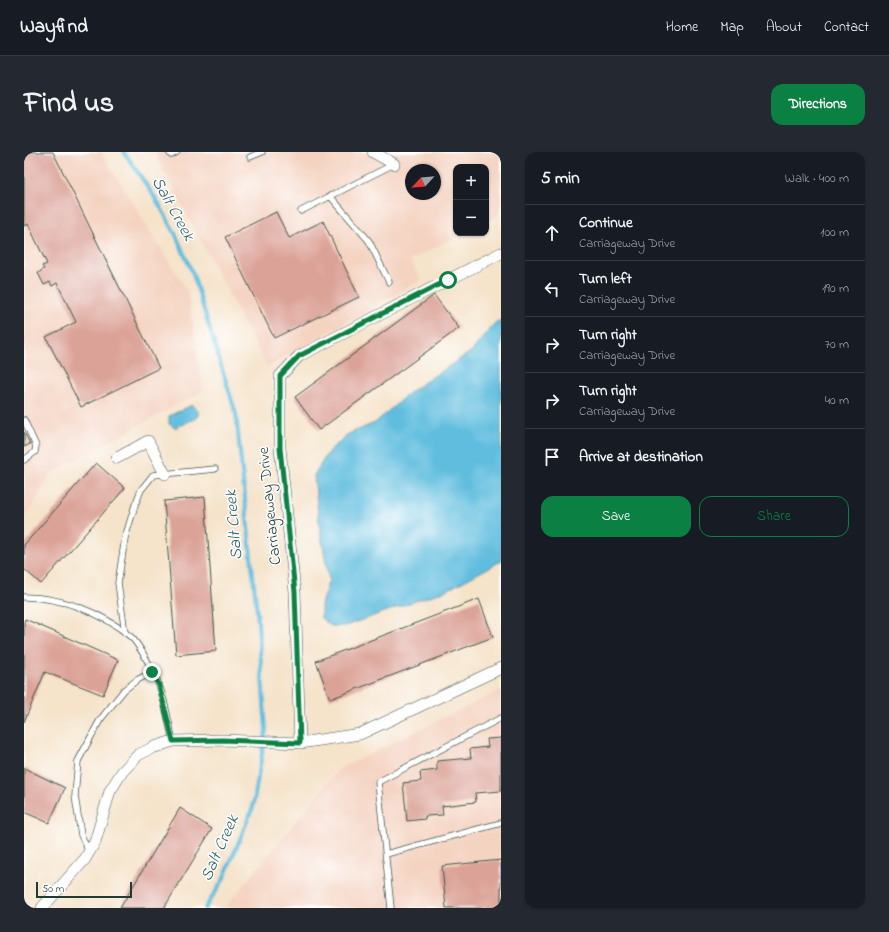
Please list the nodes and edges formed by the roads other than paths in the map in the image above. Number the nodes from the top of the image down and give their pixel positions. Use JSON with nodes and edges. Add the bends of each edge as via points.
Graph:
{"nodes":[{"id":1,"x":169,"y":152,"type":"edge"},
{"id":2,"x":177,"y":152,"type":"edge"},
{"id":3,"x":262,"y":152,"type":"edge"},
{"id":4,"x":373,"y":152,"type":"edge"},
{"id":5,"x":250,"y":157,"type":"dead end"},
{"id":6,"x":394,"y":164,"type":"joint"},
{"id":7,"x":330,"y":196,"type":"junction"},
{"id":8,"x":301,"y":211,"type":"dead end"},
{"id":9,"x":501,"y":254,"type":"edge"},
{"id":10,"x":389,"y":282,"type":"dead end"},
{"id":11,"x":24,"y":420,"type":"edge"},
{"id":12,"x":117,"y":458,"type":"dead end"},
{"id":13,"x":24,"y":460,"type":"edge"},
{"id":14,"x":215,"y":469,"type":"dead end"},
{"id":15,"x":165,"y":474,"type":"junction"},
{"id":16,"x":24,"y":597,"type":"edge"},
{"id":17,"x":125,"y":633,"type":"junction"},
{"id":18,"x":501,"y":668,"type":"edge"},
{"id":19,"x":152,"y":672,"type":"junction"},
{"id":20,"x":501,"y":718,"type":"edge"},
{"id":21,"x":173,"y":741,"type":"junction"},
{"id":22,"x":300,"y":743,"type":"junction"},
{"id":23,"x":501,"y":823,"type":"edge"},
{"id":24,"x":89,"y":852,"type":"junction"},
{"id":25,"x":386,"y":854,"type":"junction"},
{"id":26,"x":42,"y":908,"type":"edge"},
{"id":27,"x":392,"y":908,"type":"edge"}],
"edges":[{"from":1,"to":2,"type":"lane","via":[[171,155]]},
{"from":3,"to":5,"type":"lane"},
{"from":4,"to":6,"type":"street"},
{"from":6,"to":7,"type":"lane"},
{"from":7,"to":8,"type":"lane"},
{"from":7,"to":10,"type":"lane","via":[[369,241]]},
{"from":9,"to":22,"type":"street","name":"Carriageway Drive","via":[[299,356],[280,376],[280,448],[295,592]]},
{"from":11,"to":13,"type":"lane","via":[[36,446],[34,452]]},
{"from":12,"to":15,"type":"street","via":[[148,441]]},
{"from":14,"to":15,"type":"lane"},
{"from":15,"to":17,"type":"lane","via":[[153,476],[141,490],[125,538],[118,583]]},
{"from":16,"to":17,"type":"lane","via":[[63,602],[90,611]]},
{"from":17,"to":19,"type":"lane","via":[[132,638]]},
{"from":18,"to":22,"type":"street","via":[[360,734]]},
{"from":19,"to":21,"type":"lane","via":[[159,685]]},
{"from":19,"to":24,"type":"lane","via":[[124,690],[100,720],[78,761],[75,796],[81,835]]},
{"from":20,"to":25,"type":"lane","via":[[378,782]]},
{"from":21,"to":22,"type":"street"},
{"from":21,"to":24,"type":"street","via":[[138,756],[122,772],[110,791]]},
{"from":23,"to":25,"type":"lane"},
{"from":24,"to":26,"type":"street"},
{"from":25,"to":27,"type":"lane"}]}
